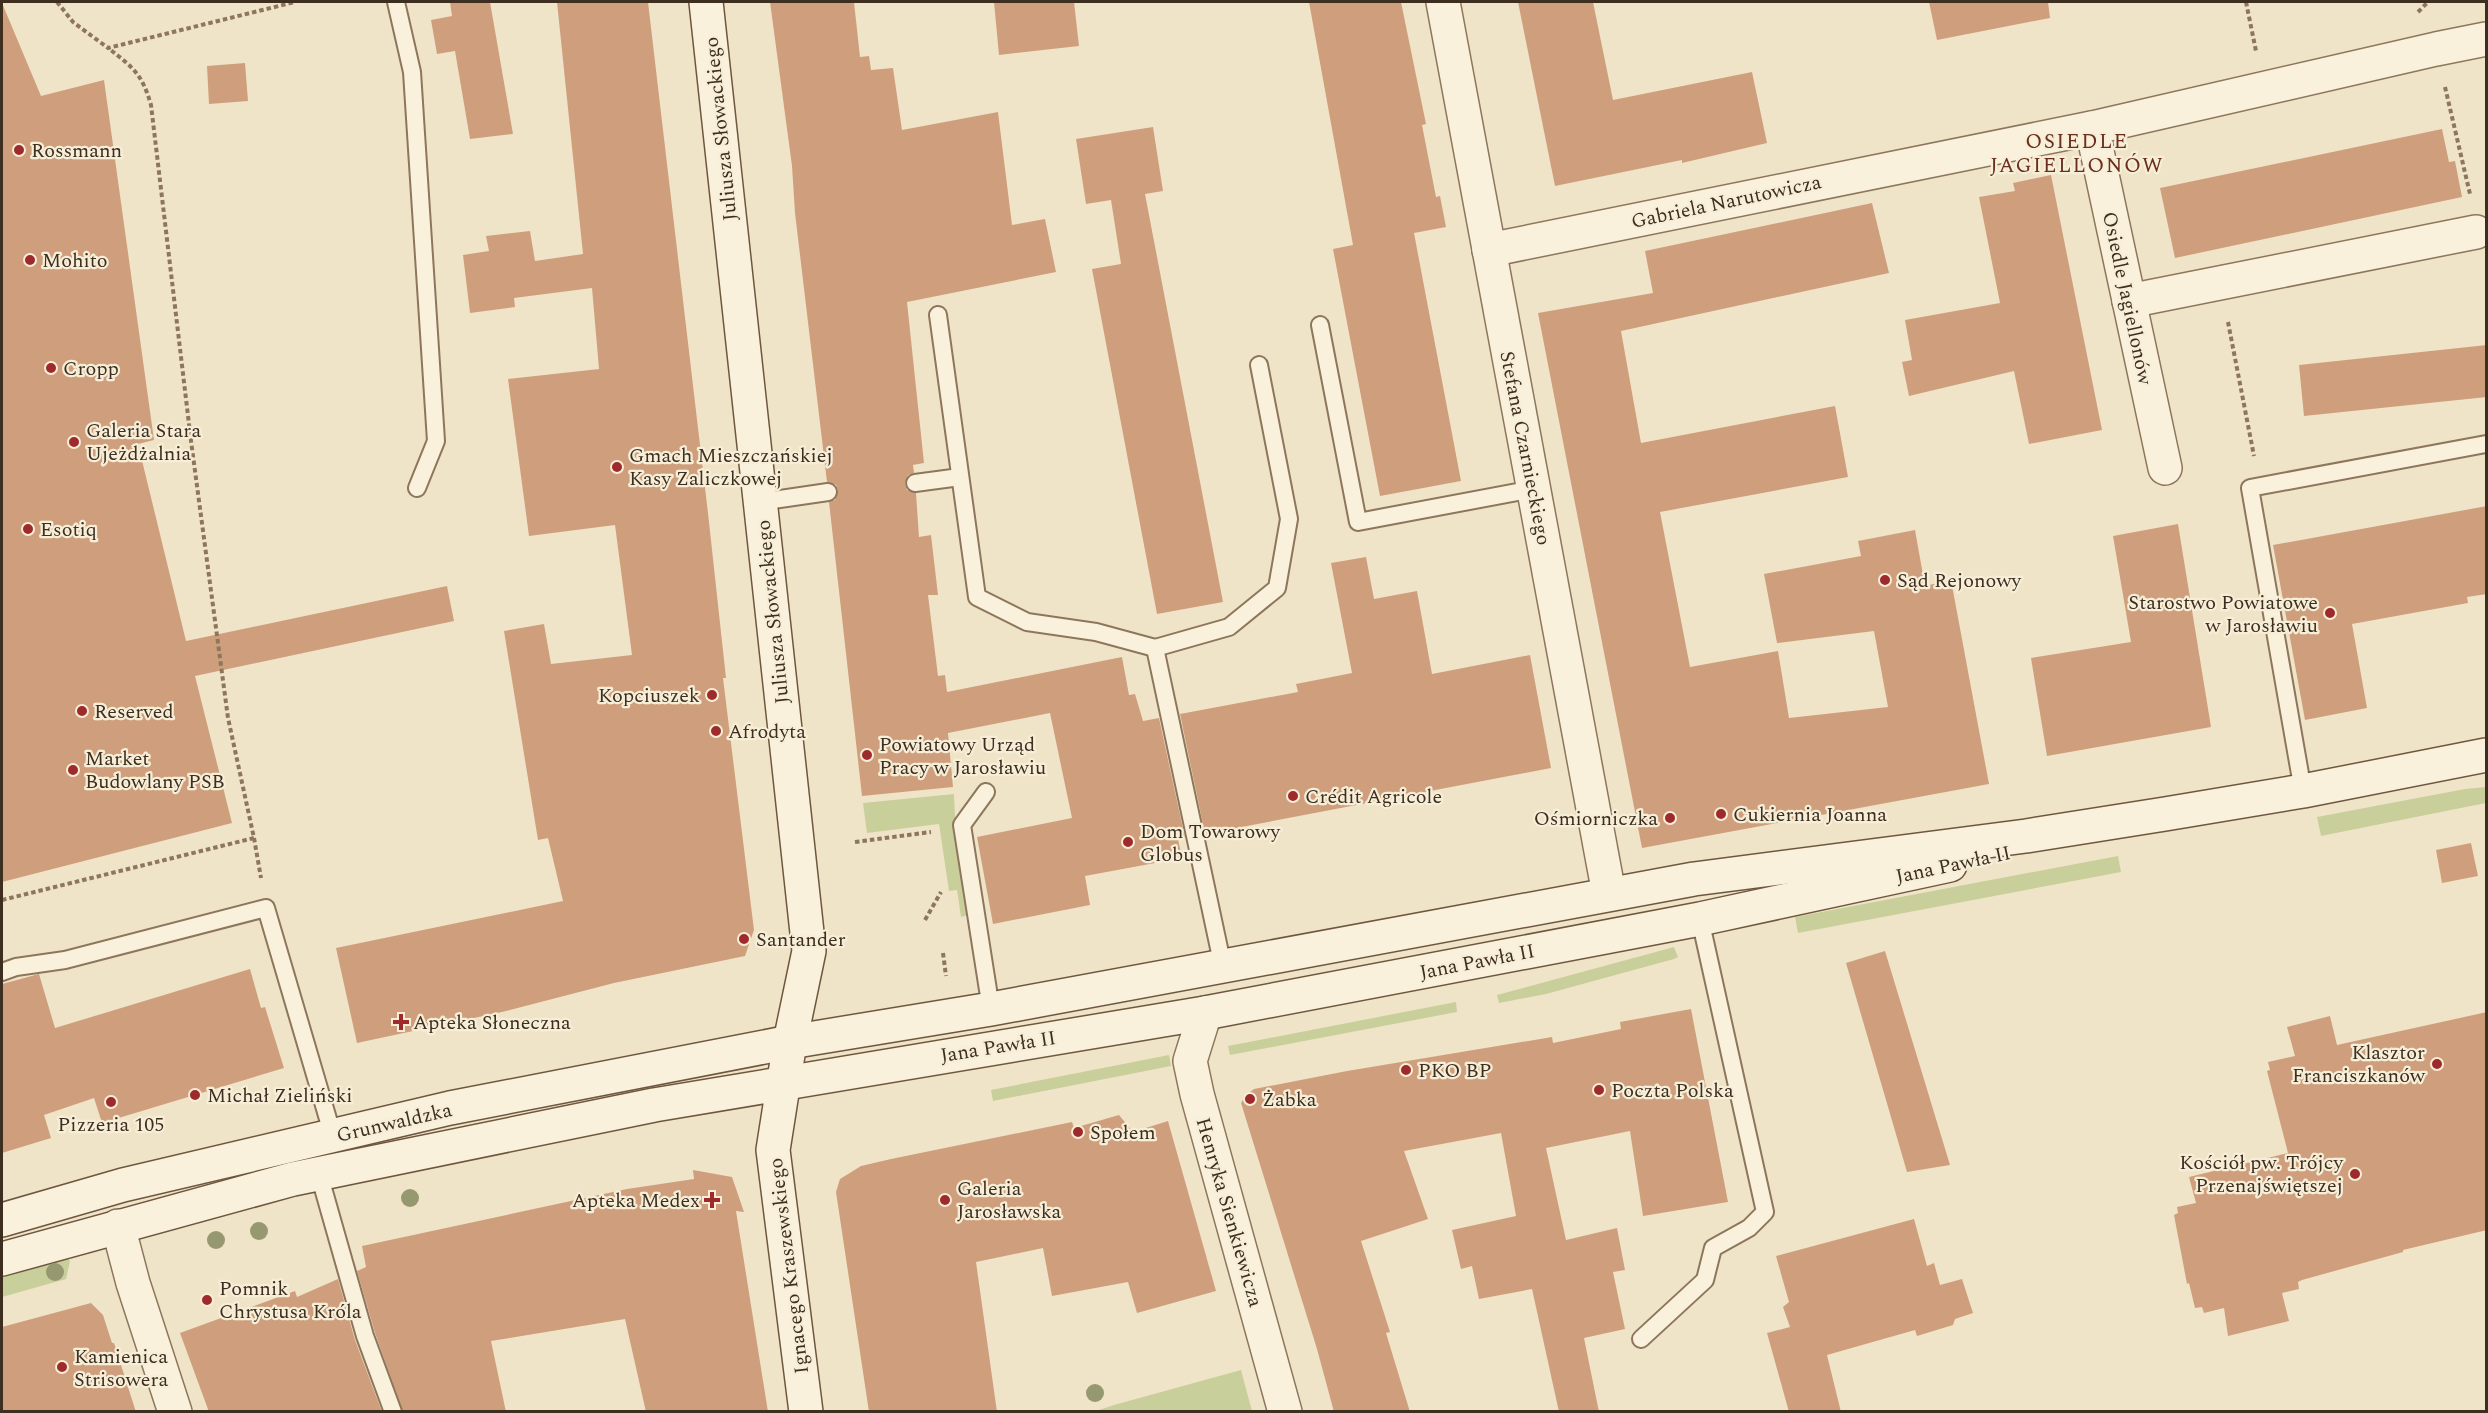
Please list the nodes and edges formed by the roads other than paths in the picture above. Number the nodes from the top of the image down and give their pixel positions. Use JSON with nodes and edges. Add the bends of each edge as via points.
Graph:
{"nodes":[{"id":1,"x":396,"y":2,"type":"edge"},
{"id":2,"x":706,"y":2,"type":"edge"},
{"id":3,"x":1443,"y":2,"type":"edge"},
{"id":4,"x":2486,"y":39,"type":"edge"},
{"id":5,"x":2092,"y":128,"type":"junction"},
{"id":6,"x":2474,"y":217,"type":"road end"},
{"id":7,"x":1489,"y":250,"type":"junction"},
{"id":8,"x":2129,"y":301,"type":"junction"},
{"id":9,"x":938,"y":315,"type":"dead end"},
{"id":10,"x":1320,"y":326,"type":"dead end"},
{"id":11,"x":1259,"y":365,"type":"dead end"},
{"id":12,"x":2487,"y":444,"type":"edge"},
{"id":13,"x":2165,"y":468,"type":"dead end"},
{"id":14,"x":960,"y":477,"type":"junction"},
{"id":15,"x":915,"y":483,"type":"dead end"},
{"id":16,"x":417,"y":488,"type":"dead end"},
{"id":17,"x":1533,"y":489,"type":"junction"},
{"id":18,"x":828,"y":492,"type":"dead end"},
{"id":19,"x":760,"y":502,"type":"junction"},
{"id":20,"x":1155,"y":648,"type":"junction"},
{"id":21,"x":2487,"y":755,"type":"edge"},
{"id":22,"x":2302,"y":791,"type":"junction"},
{"id":23,"x":987,"y":792,"type":"dead end"},
{"id":24,"x":2165,"y":814,"type":"junction"},
{"id":25,"x":1609,"y":894,"type":"junction"},
{"id":26,"x":1700,"y":919,"type":"junction"},
{"id":27,"x":1223,"y":967,"type":"junction"},
{"id":28,"x":2,"y":972,"type":"edge"},
{"id":29,"x":991,"y":1009,"type":"junction"},
{"id":30,"x":1205,"y":1012,"type":"junction"},
{"id":31,"x":790,"y":1041,"type":"junction"},
{"id":32,"x":784,"y":1085,"type":"junction"},
{"id":33,"x":333,"y":1136,"type":"junction"},
{"id":34,"x":319,"y":1174,"type":"junction"},
{"id":35,"x":2,"y":1220,"type":"edge"},
{"id":36,"x":118,"y":1226,"type":"junction"},
{"id":37,"x":2,"y":1259,"type":"edge"},
{"id":38,"x":1641,"y":1339,"type":"dead end"},
{"id":39,"x":175,"y":1412,"type":"edge"},
{"id":40,"x":393,"y":1412,"type":"edge"},
{"id":41,"x":806,"y":1412,"type":"edge"},
{"id":42,"x":1286,"y":1412,"type":"edge"}],
"edges":[{"from":1,"to":16,"type":"lane","via":[[412,72],[436,441]]},
{"from":2,"to":19,"type":"main road","name":"Juliusza Słowackiego"},
{"from":3,"to":7,"type":"main road","name":"Stefana Czarnieckiego"},
{"from":4,"to":5,"type":"main road","name":"Gabriela Narutowicza"},
{"from":5,"to":7,"type":"main road","name":"Gabriela Narutowicza"},
{"from":5,"to":8,"type":"main road","name":"Osiedle Jagiellonów"},
{"from":6,"to":8,"type":"main road","via":[[2221,283]]},
{"from":7,"to":17,"type":"main road","name":"Stefana Czarnieckiego"},
{"from":8,"to":13,"type":"main road","name":"Osiedle Jagiellonów"},
{"from":9,"to":14,"type":"lane"},
{"from":10,"to":17,"type":"lane","via":[[1358,522]]},
{"from":11,"to":20,"type":"lane","via":[[1289,519],[1277,588],[1229,627]]},
{"from":12,"to":22,"type":"lane","via":[[2250,488]]},
{"from":14,"to":15,"type":"lane"},
{"from":14,"to":20,"type":"lane","via":[[977,597],[1026,622],[1096,632]]},
{"from":17,"to":25,"type":"main road","name":"Stefana Czarnieckiego"},
{"from":18,"to":19,"type":"lane"},
{"from":19,"to":31,"type":"main road","name":"Juliusza Słowackiego","via":[[809,951]]},
{"from":20,"to":27,"type":"lane"},
{"from":21,"to":22,"type":"main road","name":"Jana Pawła II"},
{"from":22,"to":24,"type":"main road","name":"Jana Pawła II"},
{"from":23,"to":29,"type":"lane","via":[[962,825]]},
{"from":24,"to":25,"type":"main road","name":"Jana Pawła II"},
{"from":24,"to":26,"type":"main road","name":"Jana Pawła II"},
{"from":25,"to":27,"type":"main road","name":"Jana Pawła II"},
{"from":26,"to":30,"type":"main road","name":"Jana Pawła II"},
{"from":26,"to":38,"type":"lane","via":[[1765,1212],[1749,1228],[1713,1248],[1705,1280]]},
{"from":27,"to":29,"type":"main road","name":"Jana Pawła II"},
{"from":28,"to":33,"type":"lane","via":[[65,960],[266,908]]},
{"from":29,"to":31,"type":"main road","name":"Jana Pawła II"},
{"from":30,"to":32,"type":"main road","name":"Jana Pawła II"},
{"from":30,"to":42,"type":"main road","name":"Henryka Sienkiewicza","via":[[1190,1061]]},
{"from":31,"to":32,"type":"main road","name":"Juliusza Słowackiego"},
{"from":31,"to":33,"type":"main road","name":"Grunwaldzka","via":[[450,1108]]},
{"from":32,"to":34,"type":"main road","name":"Grunwaldzka","via":[[654,1105]]},
{"from":32,"to":41,"type":"main road","name":"Ignacego Kraszewskiego","via":[[774,1150]]},
{"from":33,"to":35,"type":"main road","name":"Grunwaldzka","via":[[123,1185]]},
{"from":34,"to":36,"type":"main road","name":"Grunwaldzka"},
{"from":34,"to":40,"type":"lane","via":[[365,1336]]},
{"from":36,"to":37,"type":"main road","name":"Grunwaldzka"},
{"from":36,"to":39,"type":"main road"}]}
